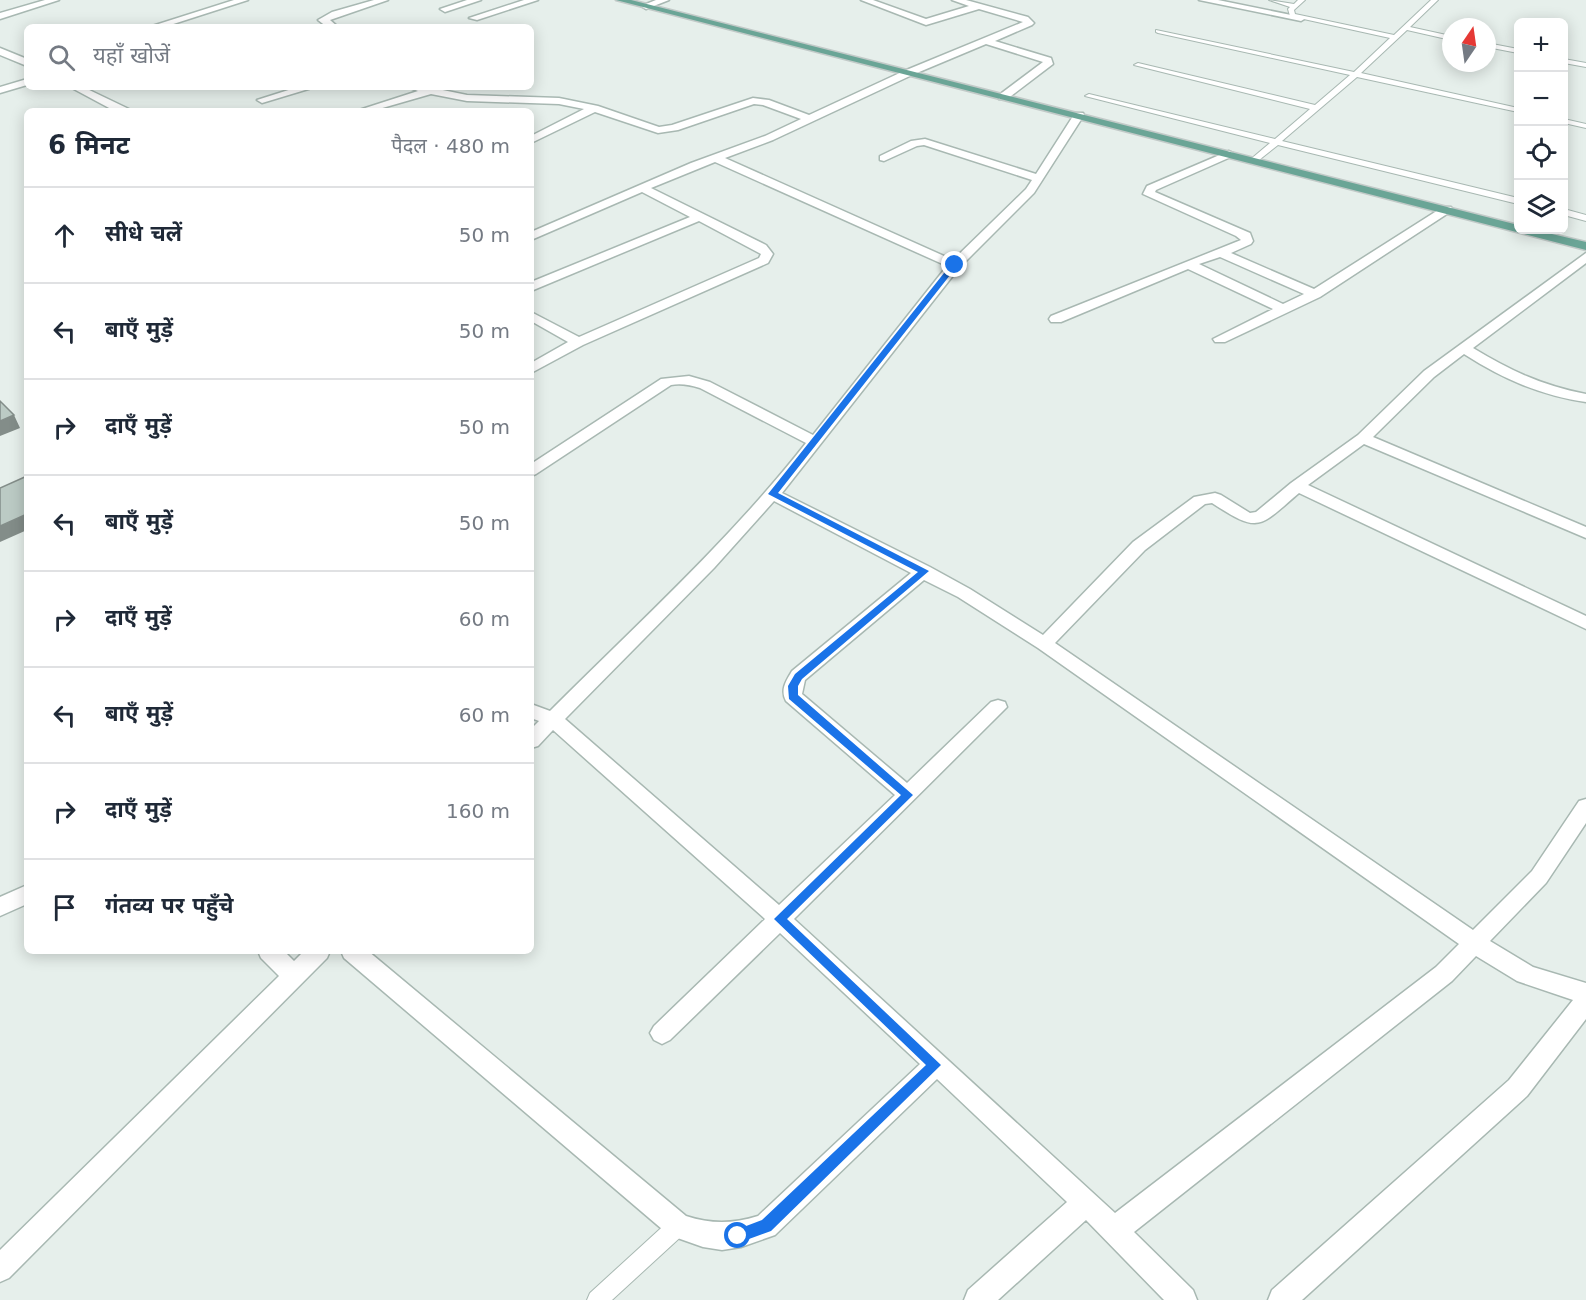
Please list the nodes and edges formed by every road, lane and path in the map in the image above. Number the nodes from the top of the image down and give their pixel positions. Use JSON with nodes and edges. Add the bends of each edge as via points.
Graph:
{"nodes":[{"id":1,"x":55,"y":0,"type":"edge"},
{"id":2,"x":244,"y":0,"type":"edge"},
{"id":3,"x":384,"y":0,"type":"edge"},
{"id":4,"x":477,"y":0,"type":"edge"},
{"id":5,"x":534,"y":0,"type":"edge"},
{"id":6,"x":620,"y":0,"type":"edge"},
{"id":7,"x":665,"y":0,"type":"edge"},
{"id":8,"x":956,"y":0,"type":"edge"},
{"id":9,"x":994,"y":0,"type":"edge"},
{"id":10,"x":1203,"y":0,"type":"edge"},
{"id":11,"x":1272,"y":0,"type":"edge"},
{"id":12,"x":1435,"y":0,"type":"edge"},
{"id":13,"x":872,"y":1,"type":"edge"},
{"id":14,"x":1299,"y":3,"type":"edge"},
{"id":15,"x":646,"y":6,"type":"junction"},
{"id":16,"x":978,"y":6,"type":"junction"},
{"id":17,"x":445,"y":9,"type":"dead end"},
{"id":18,"x":0,"y":16,"type":"edge"},
{"id":19,"x":474,"y":18,"type":"dead end"},
{"id":20,"x":1300,"y":18,"type":"junction"},
{"id":21,"x":164,"y":24,"type":"edge"},
{"id":22,"x":329,"y":24,"type":"edge"},
{"id":23,"x":1405,"y":28,"type":"junction"},
{"id":24,"x":1158,"y":31,"type":"dead end"},
{"id":25,"x":1442,"y":36,"type":"edge"},
{"id":26,"x":1395,"y":37,"type":"junction"},
{"id":27,"x":986,"y":41,"type":"junction"},
{"id":28,"x":1496,"y":47,"type":"edge"},
{"id":29,"x":1514,"y":50,"type":"edge"},
{"id":30,"x":2,"y":54,"type":"edge"},
{"id":31,"x":24,"y":62,"type":"edge"},
{"id":32,"x":1568,"y":62,"type":"edge"},
{"id":33,"x":1138,"y":65,"type":"dead end"},
{"id":34,"x":1586,"y":65,"type":"edge"},
{"id":35,"x":908,"y":73,"type":"junction"},
{"id":36,"x":1356,"y":74,"type":"junction"},
{"id":37,"x":24,"y":83,"type":"edge"},
{"id":38,"x":0,"y":90,"type":"edge"},
{"id":39,"x":81,"y":90,"type":"edge"},
{"id":40,"x":299,"y":90,"type":"edge"},
{"id":41,"x":425,"y":90,"type":"edge"},
{"id":42,"x":429,"y":91,"type":"junction"},
{"id":43,"x":1089,"y":96,"type":"dead end"},
{"id":44,"x":1003,"y":97,"type":"junction"},
{"id":45,"x":262,"y":100,"type":"dead end"},
{"id":46,"x":118,"y":108,"type":"edge"},
{"id":47,"x":371,"y":108,"type":"edge"},
{"id":48,"x":594,"y":108,"type":"junction"},
{"id":49,"x":1316,"y":108,"type":"junction"},
{"id":50,"x":1514,"y":109,"type":"edge"},
{"id":51,"x":1079,"y":116,"type":"junction"},
{"id":52,"x":810,"y":119,"type":"junction"},
{"id":53,"x":1568,"y":122,"type":"edge"},
{"id":54,"x":1586,"y":126,"type":"edge"},
{"id":55,"x":534,"y":138,"type":"edge"},
{"id":56,"x":1276,"y":142,"type":"junction"},
{"id":57,"x":1229,"y":154,"type":"junction"},
{"id":58,"x":716,"y":158,"type":"junction"},
{"id":59,"x":884,"y":158,"type":"dead end"},
{"id":60,"x":1254,"y":161,"type":"junction"},
{"id":61,"x":1038,"y":178,"type":"junction"},
{"id":62,"x":642,"y":188,"type":"junction"},
{"id":63,"x":1514,"y":200,"type":"edge"},
{"id":64,"x":1447,"y":210,"type":"junction"},
{"id":65,"x":1568,"y":213,"type":"edge"},
{"id":66,"x":699,"y":217,"type":"junction"},
{"id":67,"x":1586,"y":218,"type":"edge"},
{"id":68,"x":1514,"y":227,"type":"edge"},
{"id":69,"x":1539,"y":234,"type":"edge"},
{"id":70,"x":534,"y":235,"type":"edge"},
{"id":71,"x":1586,"y":246,"type":"edge"},
{"id":72,"x":1221,"y":253,"type":"junction"},
{"id":73,"x":1586,"y":257,"type":"edge"},
{"id":74,"x":1188,"y":264,"type":"junction"},
{"id":75,"x":955,"y":265,"type":"junction"},
{"id":76,"x":534,"y":286,"type":"edge"},
{"id":77,"x":1315,"y":294,"type":"junction"},
{"id":78,"x":1283,"y":309,"type":"junction"},
{"id":79,"x":534,"y":318,"type":"edge"},
{"id":80,"x":1056,"y":319,"type":"dead end"},
{"id":81,"x":1220,"y":339,"type":"dead end"},
{"id":82,"x":578,"y":342,"type":"junction"},
{"id":83,"x":1464,"y":348,"type":"junction"},
{"id":84,"x":534,"y":367,"type":"edge"},
{"id":85,"x":1586,"y":398,"type":"edge"},
{"id":86,"x":1363,"y":438,"type":"junction"},
{"id":87,"x":815,"y":442,"type":"junction"},
{"id":88,"x":534,"y":469,"type":"edge"},
{"id":89,"x":1297,"y":486,"type":"junction"},
{"id":90,"x":772,"y":494,"type":"junction"},
{"id":91,"x":1586,"y":533,"type":"edge"},
{"id":92,"x":924,"y":571,"type":"junction"},
{"id":93,"x":1586,"y":623,"type":"edge"},
{"id":94,"x":1044,"y":644,"type":"junction"},
{"id":95,"x":998,"y":706,"type":"dead end"},
{"id":96,"x":534,"y":712,"type":"edge"},
{"id":97,"x":553,"y":719,"type":"junction"},
{"id":98,"x":534,"y":738,"type":"edge"},
{"id":99,"x":908,"y":795,"type":"junction"},
{"id":100,"x":1586,"y":807,"type":"edge"},
{"id":101,"x":24,"y":895,"type":"edge"},
{"id":102,"x":0,"y":907,"type":"edge"},
{"id":103,"x":780,"y":919,"type":"junction"},
{"id":104,"x":1474,"y":943,"type":"junction"},
{"id":105,"x":272,"y":954,"type":"edge"},
{"id":106,"x":316,"y":954,"type":"edge"},
{"id":107,"x":356,"y":954,"type":"edge"},
{"id":108,"x":294,"y":976,"type":"junction"},
{"id":109,"x":1586,"y":993,"type":"edge"},
{"id":110,"x":1586,"y":1001,"type":"edge"},
{"id":111,"x":662,"y":1033,"type":"dead end"},
{"id":112,"x":935,"y":1065,"type":"junction"},
{"id":113,"x":1086,"y":1202,"type":"junction"},
{"id":114,"x":678,"y":1226,"type":"junction"},
{"id":115,"x":1115,"y":1230,"type":"junction"},
{"id":116,"x":0,"y":1269,"type":"edge"},
{"id":117,"x":597,"y":1300,"type":"edge"},
{"id":118,"x":978,"y":1300,"type":"edge"},
{"id":119,"x":1183,"y":1300,"type":"edge"},
{"id":120,"x":1282,"y":1300,"type":"edge"}],
"edges":[{"from":1,"to":18,"type":"street"},
{"from":2,"to":21,"type":"street"},
{"from":3,"to":22,"type":"street","via":[[334,14],[323,20]]},
{"from":4,"to":17,"type":"street"},
{"from":5,"to":19,"type":"street"},
{"from":6,"to":15,"type":"main road"},
{"from":7,"to":15,"type":"street"},
{"from":8,"to":16,"type":"street"},
{"from":9,"to":16,"type":"street"},
{"from":10,"to":20,"type":"street"},
{"from":11,"to":14,"type":"lane"},
{"from":12,"to":23,"type":"lane"},
{"from":13,"to":16,"type":"street","via":[[926,22]]},
{"from":14,"to":20,"type":"lane","via":[[1290,12]]},
{"from":15,"to":35,"type":"main road"},
{"from":16,"to":27,"type":"street","via":[[1029,22]]},
{"from":20,"to":26,"type":"lane"},
{"from":23,"to":25,"type":"lane"},
{"from":23,"to":26,"type":"lane"},
{"from":24,"to":36,"type":"lane"},
{"from":26,"to":36,"type":"lane"},
{"from":27,"to":35,"type":"street"},
{"from":27,"to":44,"type":"street","via":[[1048,60],[1048,64]]},
{"from":28,"to":29,"type":"lane"},
{"from":30,"to":31,"type":"street"},
{"from":32,"to":34,"type":"lane"},
{"from":33,"to":49,"type":"lane"},
{"from":35,"to":44,"type":"main road"},
{"from":35,"to":52,"type":"street"},
{"from":36,"to":49,"type":"lane"},
{"from":36,"to":50,"type":"lane"},
{"from":37,"to":38,"type":"street"},
{"from":39,"to":46,"type":"street"},
{"from":40,"to":45,"type":"street"},
{"from":41,"to":42,"type":"street"},
{"from":42,"to":47,"type":"street"},
{"from":42,"to":48,"type":"street","via":[[467,98],[559,101]]},
{"from":43,"to":56,"type":"lane"},
{"from":44,"to":51,"type":"main road"},
{"from":48,"to":52,"type":"street","via":[[658,130],[753,101]]},
{"from":48,"to":55,"type":"street"},
{"from":49,"to":56,"type":"lane"},
{"from":51,"to":57,"type":"main road"},
{"from":51,"to":61,"type":"street"},
{"from":52,"to":58,"type":"street"},
{"from":53,"to":54,"type":"lane"},
{"from":56,"to":60,"type":"lane"},
{"from":56,"to":63,"type":"lane"},
{"from":57,"to":60,"type":"main road"},
{"from":57,"to":72,"type":"street","via":[[1149,191],[1152,197],[1246,236],[1242,245]]},
{"from":58,"to":62,"type":"street"},
{"from":58,"to":75,"type":"street"},
{"from":59,"to":61,"type":"street","via":[[925,142]]},
{"from":60,"to":64,"type":"main road"},
{"from":61,"to":75,"type":"street","via":[[1030,191]]},
{"from":62,"to":66,"type":"street"},
{"from":62,"to":70,"type":"street"},
{"from":64,"to":68,"type":"main road"},
{"from":64,"to":77,"type":"street"},
{"from":65,"to":67,"type":"lane"},
{"from":66,"to":76,"type":"street"},
{"from":66,"to":82,"type":"street","via":[[762,248],[767,254],[764,260]]},
{"from":69,"to":71,"type":"main road"},
{"from":72,"to":74,"type":"street"},
{"from":72,"to":77,"type":"street"},
{"from":73,"to":83,"type":"street"},
{"from":74,"to":78,"type":"street"},
{"from":74,"to":80,"type":"street"},
{"from":75,"to":87,"type":"street"},
{"from":77,"to":78,"type":"street"},
{"from":78,"to":81,"type":"street"},
{"from":79,"to":82,"type":"street"},
{"from":82,"to":84,"type":"street"},
{"from":83,"to":85,"type":"street","via":[[1538,389]]},
{"from":83,"to":86,"type":"street","via":[[1429,374]]},
{"from":86,"to":89,"type":"street"},
{"from":86,"to":91,"type":"street"},
{"from":87,"to":88,"type":"street","via":[[705,385],[676,380],[666,382]]},
{"from":87,"to":90,"type":"street"},
{"from":89,"to":93,"type":"street"},
{"from":89,"to":94,"type":"street","via":[[1255,519],[1246,518],[1215,498],[1200,500],[1139,546]]},
{"from":90,"to":92,"type":"street"},
{"from":90,"to":97,"type":"street"},
{"from":92,"to":94,"type":"street"},
{"from":92,"to":99,"type":"street","via":[[798,676],[793,686],[793,696]]},
{"from":94,"to":104,"type":"street"},
{"from":95,"to":99,"type":"street"},
{"from":96,"to":97,"type":"street"},
{"from":97,"to":98,"type":"street"},
{"from":97,"to":103,"type":"street"},
{"from":99,"to":103,"type":"street"},
{"from":100,"to":104,"type":"street","via":[[1539,877]]},
{"from":101,"to":102,"type":"street"},
{"from":103,"to":111,"type":"street"},
{"from":103,"to":112,"type":"street"},
{"from":104,"to":109,"type":"street","via":[[1525,974]]},
{"from":104,"to":115,"type":"street","via":[[1444,974]]},
{"from":105,"to":108,"type":"street"},
{"from":106,"to":108,"type":"street"},
{"from":107,"to":114,"type":"street"},
{"from":108,"to":116,"type":"street"},
{"from":110,"to":120,"type":"street","via":[[1518,1088]]},
{"from":112,"to":113,"type":"street"},
{"from":112,"to":114,"type":"street","via":[[766,1226],[738,1236],[711,1237]]},
{"from":113,"to":115,"type":"street"},
{"from":113,"to":118,"type":"street"},
{"from":114,"to":117,"type":"lane"},
{"from":115,"to":119,"type":"street"}]}
